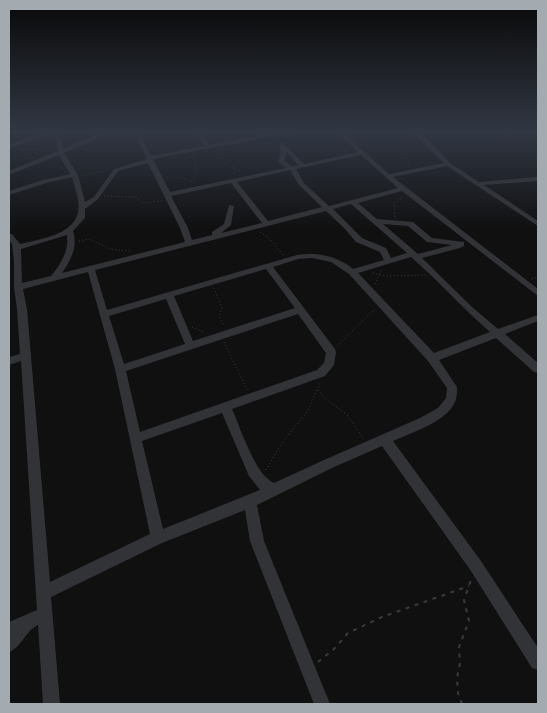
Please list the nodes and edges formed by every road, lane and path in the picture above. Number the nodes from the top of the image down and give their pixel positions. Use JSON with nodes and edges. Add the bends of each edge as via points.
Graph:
{"nodes":[{"id":1,"x":68,"y":163,"type":"edge"},
{"id":2,"x":137,"y":163,"type":"edge"},
{"id":3,"x":152,"y":163,"type":"edge"},
{"id":4,"x":193,"y":163,"type":"edge"},
{"id":5,"x":224,"y":163,"type":"edge"},
{"id":6,"x":283,"y":163,"type":"edge"},
{"id":7,"x":306,"y":163,"type":"edge"},
{"id":8,"x":374,"y":163,"type":"edge"},
{"id":9,"x":409,"y":163,"type":"edge"},
{"id":10,"x":35,"y":164,"type":"edge"},
{"id":11,"x":302,"y":164,"type":"joint"},
{"id":12,"x":448,"y":164,"type":"joint"},
{"id":13,"x":232,"y":167,"type":"junction"},
{"id":14,"x":290,"y":167,"type":"junction"},
{"id":15,"x":119,"y":169,"type":"junction"},
{"id":16,"x":410,"y":172,"type":"junction"},
{"id":17,"x":9,"y":173,"type":"edge"},
{"id":18,"x":75,"y":176,"type":"junction"},
{"id":19,"x":158,"y":176,"type":"junction"},
{"id":20,"x":249,"y":176,"type":"junction"},
{"id":21,"x":388,"y":176,"type":"junction"},
{"id":22,"x":538,"y":179,"type":"edge"},
{"id":23,"x":234,"y":180,"type":"junction"},
{"id":24,"x":194,"y":182,"type":"junction"},
{"id":25,"x":478,"y":184,"type":"junction"},
{"id":26,"x":202,"y":187,"type":"junction"},
{"id":27,"x":402,"y":190,"type":"junction"},
{"id":28,"x":9,"y":193,"type":"edge"},
{"id":29,"x":168,"y":197,"type":"junction"},
{"id":30,"x":94,"y":199,"type":"junction"},
{"id":31,"x":353,"y":202,"type":"junction"},
{"id":32,"x":231,"y":206,"type":"dead end"},
{"id":33,"x":83,"y":207,"type":"junction"},
{"id":34,"x":326,"y":209,"type":"junction"},
{"id":35,"x":228,"y":219,"type":"junction"},
{"id":36,"x":375,"y":222,"type":"junction"},
{"id":37,"x":394,"y":222,"type":"junction"},
{"id":38,"x":267,"y":224,"type":"junction"},
{"id":39,"x":538,"y":224,"type":"edge"},
{"id":40,"x":255,"y":227,"type":"junction"},
{"id":41,"x":70,"y":231,"type":"junction"},
{"id":42,"x":9,"y":236,"type":"edge"},
{"id":43,"x":208,"y":238,"type":"junction"},
{"id":44,"x":471,"y":240,"type":"junction"},
{"id":45,"x":190,"y":243,"type":"junction"},
{"id":46,"x":461,"y":244,"type":"junction"},
{"id":47,"x":71,"y":246,"type":"junction"},
{"id":48,"x":16,"y":248,"type":"junction"},
{"id":49,"x":139,"y":256,"type":"junction"},
{"id":50,"x":415,"y":256,"type":"junction"},
{"id":51,"x":66,"y":260,"type":"junction"},
{"id":52,"x":286,"y":260,"type":"junction"},
{"id":53,"x":389,"y":261,"type":"junction"},
{"id":54,"x":268,"y":265,"type":"junction"},
{"id":55,"x":88,"y":270,"type":"junction"},
{"id":56,"x":358,"y":270,"type":"junction"},
{"id":57,"x":434,"y":273,"type":"junction"},
{"id":58,"x":54,"y":278,"type":"junction"},
{"id":59,"x":208,"y":282,"type":"junction"},
{"id":60,"x":18,"y":287,"type":"junction"},
{"id":61,"x":538,"y":293,"type":"edge"},
{"id":62,"x":169,"y":294,"type":"junction"},
{"id":63,"x":378,"y":301,"type":"junction"},
{"id":64,"x":300,"y":310,"type":"junction"},
{"id":65,"x":104,"y":314,"type":"junction"},
{"id":66,"x":538,"y":318,"type":"edge"},
{"id":67,"x":180,"y":322,"type":"junction"},
{"id":68,"x":498,"y":333,"type":"junction"},
{"id":69,"x":220,"y":336,"type":"junction"},
{"id":70,"x":191,"y":347,"type":"junction"},
{"id":71,"x":332,"y":352,"type":"junction"},
{"id":72,"x":25,"y":356,"type":"junction"},
{"id":73,"x":432,"y":358,"type":"junction"},
{"id":74,"x":9,"y":361,"type":"edge"},
{"id":75,"x":120,"y":369,"type":"junction"},
{"id":76,"x":538,"y":369,"type":"edge"},
{"id":77,"x":321,"y":372,"type":"junction"},
{"id":78,"x":317,"y":390,"type":"junction"},
{"id":79,"x":249,"y":398,"type":"junction"},
{"id":80,"x":225,"y":406,"type":"junction"},
{"id":81,"x":137,"y":438,"type":"junction"},
{"id":82,"x":378,"y":441,"type":"junction"},
{"id":83,"x":260,"y":482,"type":"junction"},
{"id":84,"x":275,"y":490,"type":"junction"},
{"id":85,"x":250,"y":502,"type":"junction"},
{"id":86,"x":158,"y":538,"type":"junction"},
{"id":87,"x":476,"y":566,"type":"junction"},
{"id":88,"x":469,"y":586,"type":"junction"},
{"id":89,"x":44,"y":593,"type":"junction"},
{"id":90,"x":46,"y":614,"type":"junction"},
{"id":91,"x":29,"y":620,"type":"junction"},
{"id":92,"x":9,"y":630,"type":"edge"},
{"id":93,"x":9,"y":644,"type":"edge"},
{"id":94,"x":538,"y":662,"type":"edge"},
{"id":95,"x":308,"y":670,"type":"junction"},
{"id":96,"x":51,"y":704,"type":"edge"},
{"id":97,"x":322,"y":704,"type":"edge"},
{"id":98,"x":462,"y":704,"type":"edge"}],
"edges":[{"from":1,"to":18,"type":"street"},
{"from":2,"to":15,"type":"street"},
{"from":3,"to":19,"type":"street"},
{"from":4,"to":24,"type":"path","via":[[196,170]]},
{"from":5,"to":13,"type":"path"},
{"from":6,"to":14,"type":"street"},
{"from":7,"to":11,"type":"street"},
{"from":8,"to":21,"type":"street"},
{"from":9,"to":16,"type":"path"},
{"from":10,"to":17,"type":"street"},
{"from":11,"to":14,"type":"street"},
{"from":12,"to":16,"type":"street"},
{"from":12,"to":25,"type":"street"},
{"from":13,"to":20,"type":"path"},
{"from":13,"to":23,"type":"path"},
{"from":14,"to":20,"type":"street"},
{"from":14,"to":34,"type":"street","via":[[301,184]]},
{"from":15,"to":18,"type":"path"},
{"from":15,"to":30,"type":"street","via":[[113,172]]},
{"from":16,"to":21,"type":"street"},
{"from":18,"to":28,"type":"street"},
{"from":18,"to":33,"type":"street"},
{"from":19,"to":24,"type":"path"},
{"from":19,"to":29,"type":"street"},
{"from":20,"to":23,"type":"street"},
{"from":21,"to":27,"type":"street"},
{"from":22,"to":25,"type":"street"},
{"from":23,"to":26,"type":"street"},
{"from":23,"to":38,"type":"street"},
{"from":24,"to":26,"type":"path"},
{"from":25,"to":39,"type":"street"},
{"from":26,"to":29,"type":"street"},
{"from":27,"to":31,"type":"street"},
{"from":27,"to":37,"type":"path","via":[[402,199],[394,203]]},
{"from":27,"to":44,"type":"street"},
{"from":29,"to":30,"type":"path","via":[[142,203],[136,197]]},
{"from":29,"to":45,"type":"street"},
{"from":30,"to":33,"type":"street"},
{"from":31,"to":34,"type":"street"},
{"from":31,"to":36,"type":"street"},
{"from":32,"to":35,"type":"street"},
{"from":33,"to":41,"type":"street","via":[[82,218]]},
{"from":34,"to":38,"type":"street"},
{"from":34,"to":53,"type":"street","via":[[359,240],[383,250]]},
{"from":35,"to":40,"type":"street"},
{"from":35,"to":43,"type":"street","via":[[225,227]]},
{"from":36,"to":37,"type":"street"},
{"from":36,"to":50,"type":"street"},
{"from":37,"to":46,"type":"street","via":[[412,224],[432,241]]},
{"from":38,"to":40,"type":"street"},
{"from":40,"to":43,"type":"street"},
{"from":40,"to":52,"type":"path","via":[[270,239]]},
{"from":41,"to":47,"type":"street"},
{"from":41,"to":48,"type":"street"},
{"from":42,"to":48,"type":"street"},
{"from":43,"to":45,"type":"street"},
{"from":44,"to":46,"type":"street"},
{"from":44,"to":61,"type":"street"},
{"from":45,"to":49,"type":"street"},
{"from":46,"to":50,"type":"street"},
{"from":47,"to":49,"type":"path","via":[[80,240],[88,240]]},
{"from":47,"to":51,"type":"street"},
{"from":48,"to":60,"type":"street"},
{"from":49,"to":55,"type":"street"},
{"from":50,"to":53,"type":"street"},
{"from":50,"to":57,"type":"street"},
{"from":51,"to":55,"type":"street","via":[[73,267]]},
{"from":51,"to":58,"type":"street"},
{"from":52,"to":54,"type":"street"},
{"from":52,"to":56,"type":"street","via":[[316,256]]},
{"from":53,"to":56,"type":"street"},
{"from":54,"to":59,"type":"street"},
{"from":54,"to":64,"type":"street"},
{"from":55,"to":58,"type":"street"},
{"from":55,"to":65,"type":"street"},
{"from":56,"to":57,"type":"path","via":[[385,276],[418,277]]},
{"from":56,"to":63,"type":"street"},
{"from":57,"to":68,"type":"street"},
{"from":58,"to":60,"type":"street"},
{"from":59,"to":62,"type":"street"},
{"from":59,"to":69,"type":"path","via":[[214,287],[222,308],[219,317],[227,329]]},
{"from":60,"to":72,"type":"street"},
{"from":62,"to":65,"type":"street"},
{"from":62,"to":67,"type":"street"},
{"from":63,"to":71,"type":"path","via":[[373,313],[358,323]]},
{"from":63,"to":73,"type":"street"},
{"from":64,"to":69,"type":"street"},
{"from":64,"to":71,"type":"street"},
{"from":65,"to":75,"type":"street"},
{"from":66,"to":68,"type":"street"},
{"from":67,"to":69,"type":"path"},
{"from":67,"to":70,"type":"street"},
{"from":68,"to":73,"type":"street"},
{"from":68,"to":76,"type":"street"},
{"from":69,"to":70,"type":"street"},
{"from":69,"to":79,"type":"path"},
{"from":70,"to":75,"type":"street"},
{"from":71,"to":77,"type":"street","via":[[329,365]]},
{"from":72,"to":74,"type":"street"},
{"from":72,"to":89,"type":"street"},
{"from":73,"to":82,"type":"street","via":[[452,387],[451,399],[442,411],[424,422]]},
{"from":75,"to":81,"type":"street","via":[[131,425]]},
{"from":77,"to":78,"type":"path"},
{"from":77,"to":79,"type":"street"},
{"from":78,"to":82,"type":"path","via":[[350,418],[362,438]]},
{"from":78,"to":83,"type":"path","via":[[307,412],[281,444]]},
{"from":79,"to":80,"type":"street"},
{"from":80,"to":81,"type":"street"},
{"from":80,"to":83,"type":"street"},
{"from":81,"to":86,"type":"street"},
{"from":82,"to":84,"type":"street"},
{"from":82,"to":87,"type":"street"},
{"from":83,"to":84,"type":"street"},
{"from":84,"to":85,"type":"street"},
{"from":85,"to":86,"type":"street"},
{"from":85,"to":95,"type":"street","via":[[257,541]]},
{"from":86,"to":89,"type":"street"},
{"from":87,"to":88,"type":"path"},
{"from":87,"to":94,"type":"street"},
{"from":88,"to":95,"type":"path","via":[[348,632],[332,651]]},
{"from":88,"to":98,"type":"path","via":[[464,600],[469,620],[459,647],[457,678]]},
{"from":89,"to":90,"type":"street"},
{"from":90,"to":91,"type":"street"},
{"from":90,"to":96,"type":"street"},
{"from":91,"to":92,"type":"street"},
{"from":91,"to":93,"type":"street"},
{"from":95,"to":97,"type":"street"}]}
